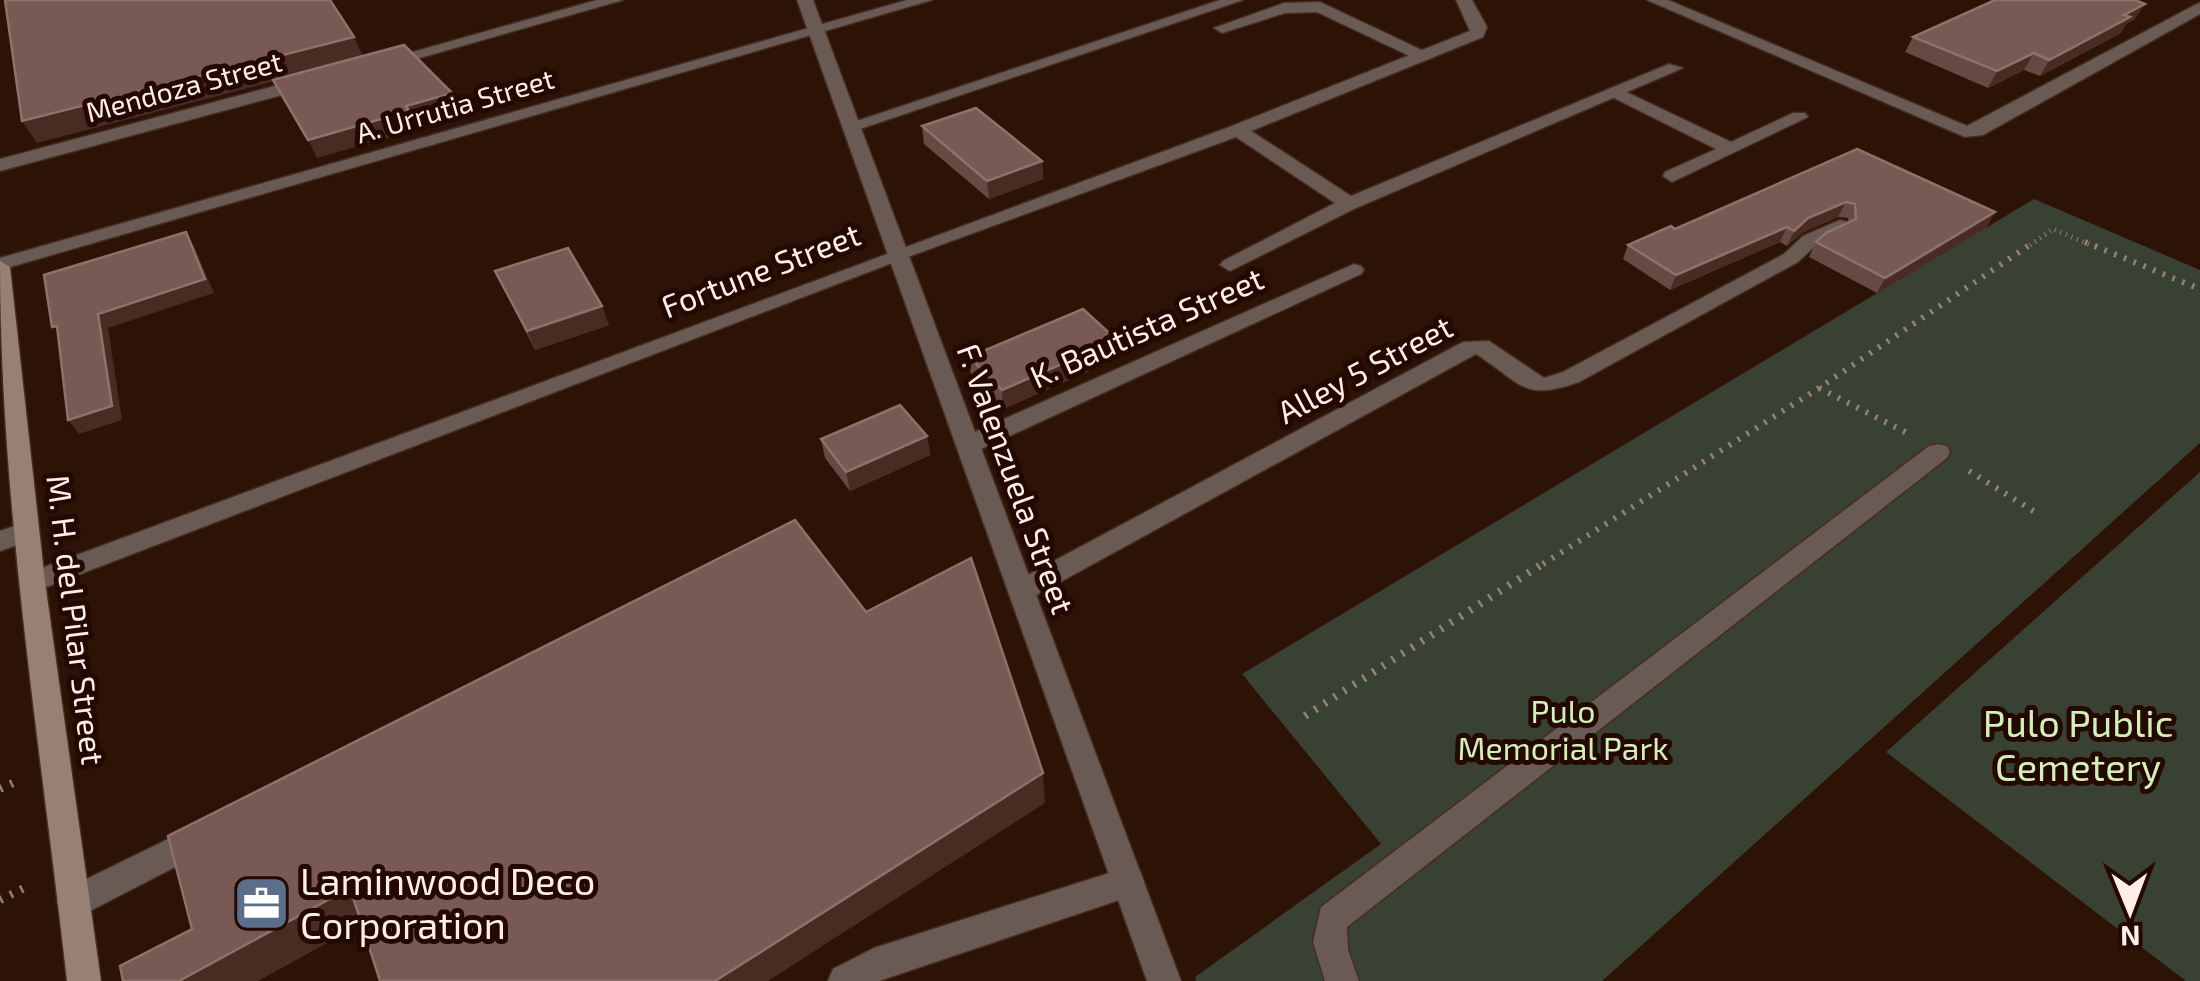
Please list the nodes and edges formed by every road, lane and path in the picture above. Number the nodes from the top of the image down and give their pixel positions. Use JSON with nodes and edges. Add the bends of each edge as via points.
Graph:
{"nodes":[{"id":1,"x":615,"y":0,"type":"edge"},
{"id":2,"x":805,"y":0,"type":"edge"},
{"id":3,"x":924,"y":0,"type":"edge"},
{"id":4,"x":1235,"y":0,"type":"edge"},
{"id":5,"x":1464,"y":0,"type":"edge"},
{"id":6,"x":1656,"y":0,"type":"edge"},
{"id":7,"x":1700,"y":0,"type":"edge"},
{"id":8,"x":2191,"y":0,"type":"edge"},
{"id":9,"x":2200,"y":7,"type":"edge"},
{"id":10,"x":1675,"y":9,"type":"junction"},
{"id":11,"x":1222,"y":28,"type":"dead end"},
{"id":12,"x":816,"y":32,"type":"junction"},
{"id":13,"x":1422,"y":56,"type":"junction"},
{"id":14,"x":365,"y":67,"type":"edge"},
{"id":15,"x":1674,"y":68,"type":"dead end"},
{"id":16,"x":327,"y":77,"type":"edge"},
{"id":17,"x":1616,"y":92,"type":"junction"},
{"id":18,"x":1799,"y":117,"type":"dead end"},
{"id":19,"x":851,"y":126,"type":"junction"},
{"id":20,"x":1238,"y":130,"type":"junction"},
{"id":21,"x":1729,"y":148,"type":"junction"},
{"id":22,"x":0,"y":165,"type":"edge"},
{"id":23,"x":1672,"y":176,"type":"dead end"},
{"id":24,"x":1348,"y":204,"type":"junction"},
{"id":25,"x":1840,"y":226,"type":"edge"},
{"id":26,"x":898,"y":254,"type":"junction"},
{"id":27,"x":1230,"y":265,"type":"dead end"},
{"id":28,"x":0,"y":266,"type":"edge"},
{"id":29,"x":1354,"y":270,"type":"dead end"},
{"id":30,"x":2200,"y":289,"type":"edge"},
{"id":31,"x":6,"y":382,"type":"edge"},
{"id":32,"x":1818,"y":388,"type":"junction"},
{"id":33,"x":968,"y":445,"type":"junction"},
{"id":34,"x":1938,"y":452,"type":"junction"},
{"id":35,"x":2035,"y":512,"type":"dead end"},
{"id":36,"x":13,"y":536,"type":"edge"},
{"id":37,"x":32,"y":582,"type":"junction"},
{"id":38,"x":1021,"y":591,"type":"junction"},
{"id":39,"x":1305,"y":716,"type":"dead end"},
{"id":40,"x":234,"y":822,"type":"edge"},
{"id":41,"x":1128,"y":882,"type":"junction"},
{"id":42,"x":74,"y":902,"type":"junction"},
{"id":43,"x":84,"y":981,"type":"edge"},
{"id":44,"x":845,"y":981,"type":"edge"},
{"id":45,"x":1164,"y":981,"type":"edge"},
{"id":46,"x":1342,"y":981,"type":"edge"}],
"edges":[{"from":1,"to":14,"type":"street"},
{"from":2,"to":12,"type":"street","name":"F. Valenzuela Street"},
{"from":3,"to":12,"type":"street","name":"A. Urrutia Street"},
{"from":4,"to":19,"type":"street"},
{"from":5,"to":13,"type":"street","name":"Fortune Street","via":[[1479,31]]},
{"from":6,"to":10,"type":"street"},
{"from":7,"to":10,"type":"street"},
{"from":8,"to":9,"type":"street"},
{"from":9,"to":10,"type":"street","via":[[1965,132]]},
{"from":11,"to":13,"type":"street","via":[[1284,8],[1320,7]]},
{"from":12,"to":19,"type":"street","name":"F. Valenzuela Street"},
{"from":12,"to":28,"type":"street","name":"A. Urrutia Street"},
{"from":13,"to":20,"type":"street","name":"Fortune Street"},
{"from":15,"to":17,"type":"street"},
{"from":16,"to":22,"type":"street","name":"Mendoza Street"},
{"from":17,"to":21,"type":"street"},
{"from":17,"to":24,"type":"street"},
{"from":18,"to":21,"type":"street"},
{"from":19,"to":26,"type":"street","name":"F. Valenzuela Street"},
{"from":20,"to":24,"type":"street"},
{"from":20,"to":26,"type":"street","name":"Fortune Street"},
{"from":21,"to":23,"type":"street"},
{"from":24,"to":27,"type":"street"},
{"from":25,"to":38,"type":"street","name":"Alley 5 Street","via":[[1545,386],[1482,346],[1471,347]]},
{"from":26,"to":33,"type":"street","name":"F. Valenzuela Street"},
{"from":26,"to":37,"type":"street","name":"Fortune Street"},
{"from":28,"to":31,"type":"main road","name":"M. H. del Pilar Street"},
{"from":29,"to":33,"type":"street","name":"K. Bautista Street"},
{"from":30,"to":32,"type":"path","via":[[2053,228]]},
{"from":31,"to":36,"type":"main road","name":"M. H. del Pilar Street"},
{"from":32,"to":34,"type":"path"},
{"from":32,"to":39,"type":"path"},
{"from":33,"to":38,"type":"street","name":"F. Valenzuela Street"},
{"from":34,"to":35,"type":"path"},
{"from":34,"to":46,"type":"street","via":[[1333,918],[1330,952]]},
{"from":36,"to":37,"type":"main road","name":"M. H. del Pilar Street"},
{"from":37,"to":42,"type":"main road","name":"M. H. del Pilar Street"},
{"from":38,"to":41,"type":"street","name":"F. Valenzuela Street"},
{"from":40,"to":42,"type":"street"},
{"from":41,"to":44,"type":"street","via":[[874,965]]},
{"from":41,"to":45,"type":"street","name":"F. Valenzuela Street"},
{"from":42,"to":43,"type":"main road","name":"M. H. del Pilar Street"}]}
